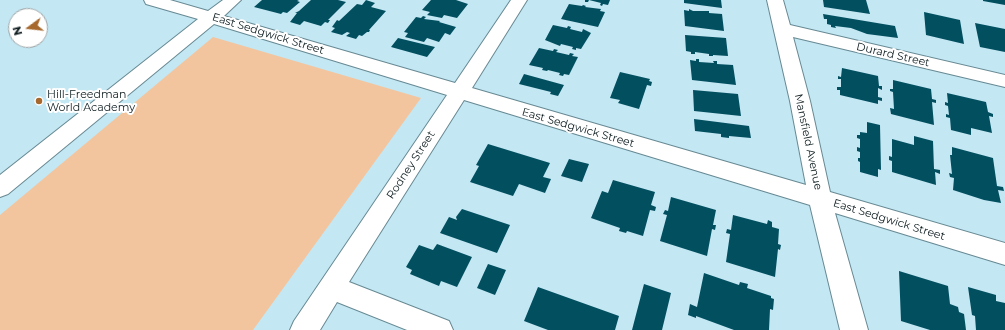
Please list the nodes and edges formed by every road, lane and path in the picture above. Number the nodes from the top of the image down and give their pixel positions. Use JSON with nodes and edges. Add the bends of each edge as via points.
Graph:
{"nodes":[{"id":1,"x":152,"y":0,"type":"edge"},
{"id":2,"x":233,"y":0,"type":"edge"},
{"id":3,"x":520,"y":0,"type":"edge"},
{"id":4,"x":775,"y":0,"type":"edge"},
{"id":5,"x":212,"y":17,"type":"junction"},
{"id":6,"x":782,"y":29,"type":"junction"},
{"id":7,"x":1005,"y":81,"type":"edge"},
{"id":8,"x":458,"y":92,"type":"junction"},
{"id":9,"x":0,"y":188,"type":"edge"},
{"id":10,"x":820,"y":199,"type":"junction"},
{"id":11,"x":1005,"y":254,"type":"edge"},
{"id":12,"x":332,"y":288,"type":"junction"},
{"id":13,"x":304,"y":330,"type":"edge"},
{"id":14,"x":439,"y":330,"type":"edge"},
{"id":15,"x":854,"y":330,"type":"edge"}],
"edges":[{"from":1,"to":5,"type":"street","name":"East Sedgwick Street"},
{"from":2,"to":5,"type":"street"},
{"from":3,"to":8,"type":"street","name":"Rodney Street"},
{"from":4,"to":6,"type":"street","name":"Mansfield Avenue"},
{"from":5,"to":8,"type":"street","name":"East Sedgwick Street"},
{"from":5,"to":9,"type":"street"},
{"from":6,"to":7,"type":"street","name":"Durard Street"},
{"from":6,"to":10,"type":"street","name":"Mansfield Avenue"},
{"from":8,"to":10,"type":"street","name":"East Sedgwick Street"},
{"from":8,"to":12,"type":"street","name":"Rodney Street"},
{"from":10,"to":11,"type":"street","name":"East Sedgwick Street"},
{"from":10,"to":15,"type":"street","name":"Mansfield Avenue"},
{"from":12,"to":13,"type":"street","name":"Rodney Street"},
{"from":12,"to":14,"type":"street"}]}
